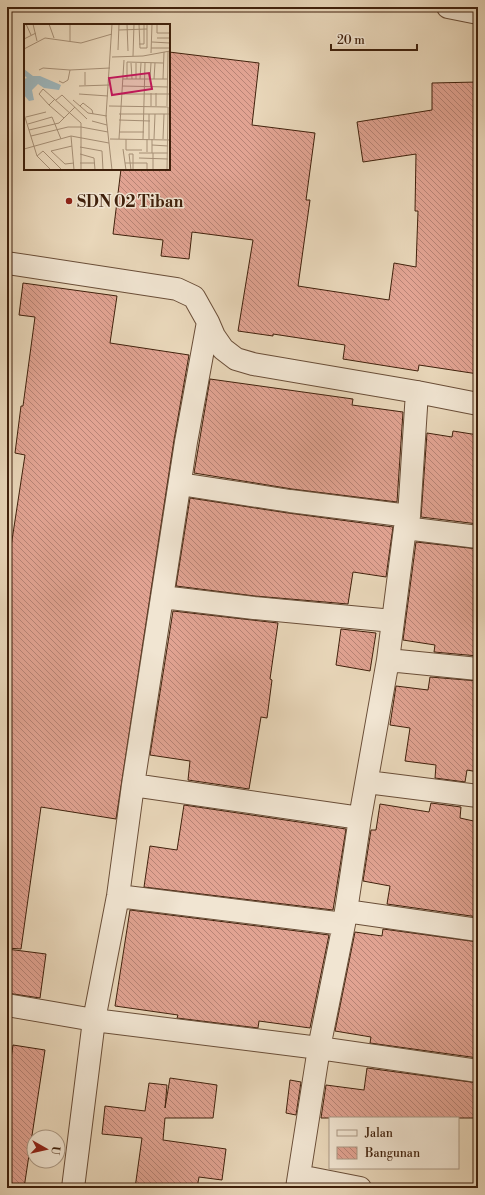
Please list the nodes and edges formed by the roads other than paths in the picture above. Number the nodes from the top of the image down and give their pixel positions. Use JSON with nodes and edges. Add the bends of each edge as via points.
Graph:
{"nodes":[{"id":1,"x":448,"y":7,"type":"edge"},
{"id":2,"x":478,"y":13,"type":"edge"},
{"id":3,"x":7,"y":263,"type":"edge"},
{"id":4,"x":208,"y":322,"type":"junction"},
{"id":5,"x":417,"y":392,"type":"junction"},
{"id":6,"x":478,"y":404,"type":"edge"},
{"id":7,"x":180,"y":484,"type":"junction"},
{"id":8,"x":407,"y":522,"type":"junction"},
{"id":9,"x":478,"y":537,"type":"edge"},
{"id":10,"x":162,"y":597,"type":"junction"},
{"id":11,"x":393,"y":621,"type":"junction"},
{"id":12,"x":388,"y":660,"type":"junction"},
{"id":13,"x":478,"y":669,"type":"edge"},
{"id":14,"x":367,"y":782,"type":"junction"},
{"id":15,"x":133,"y":785,"type":"junction"},
{"id":16,"x":478,"y":796,"type":"edge"},
{"id":17,"x":360,"y":818,"type":"junction"},
{"id":18,"x":118,"y":896,"type":"junction"},
{"id":19,"x":345,"y":917,"type":"junction"},
{"id":20,"x":478,"y":930,"type":"edge"},
{"id":21,"x":7,"y":1005,"type":"edge"},
{"id":22,"x":94,"y":1020,"type":"junction"},
{"id":23,"x":319,"y":1048,"type":"junction"},
{"id":24,"x":478,"y":1071,"type":"edge"},
{"id":25,"x":298,"y":1182,"type":"edge"},
{"id":26,"x":73,"y":1188,"type":"edge"},
{"id":27,"x":360,"y":1188,"type":"edge"}],
"edges":[{"from":1,"to":2,"type":"street"},
{"from":3,"to":4,"type":"street","via":[[177,289],[194,297]]},
{"from":4,"to":5,"type":"street","via":[[214,336],[236,359]]},
{"from":4,"to":7,"type":"street"},
{"from":5,"to":6,"type":"street"},
{"from":5,"to":8,"type":"street"},
{"from":7,"to":8,"type":"street"},
{"from":7,"to":10,"type":"street"},
{"from":8,"to":9,"type":"street"},
{"from":8,"to":11,"type":"street"},
{"from":10,"to":11,"type":"street"},
{"from":10,"to":15,"type":"street"},
{"from":11,"to":12,"type":"street"},
{"from":12,"to":13,"type":"street"},
{"from":12,"to":14,"type":"street"},
{"from":14,"to":16,"type":"street"},
{"from":14,"to":17,"type":"street"},
{"from":15,"to":17,"type":"street"},
{"from":15,"to":18,"type":"street"},
{"from":17,"to":19,"type":"street"},
{"from":18,"to":19,"type":"street"},
{"from":18,"to":22,"type":"street"},
{"from":19,"to":20,"type":"street"},
{"from":19,"to":23,"type":"street"},
{"from":21,"to":22,"type":"street"},
{"from":22,"to":23,"type":"street"},
{"from":22,"to":26,"type":"street"},
{"from":23,"to":24,"type":"street"},
{"from":23,"to":25,"type":"street"},
{"from":25,"to":27,"type":"street"}]}
